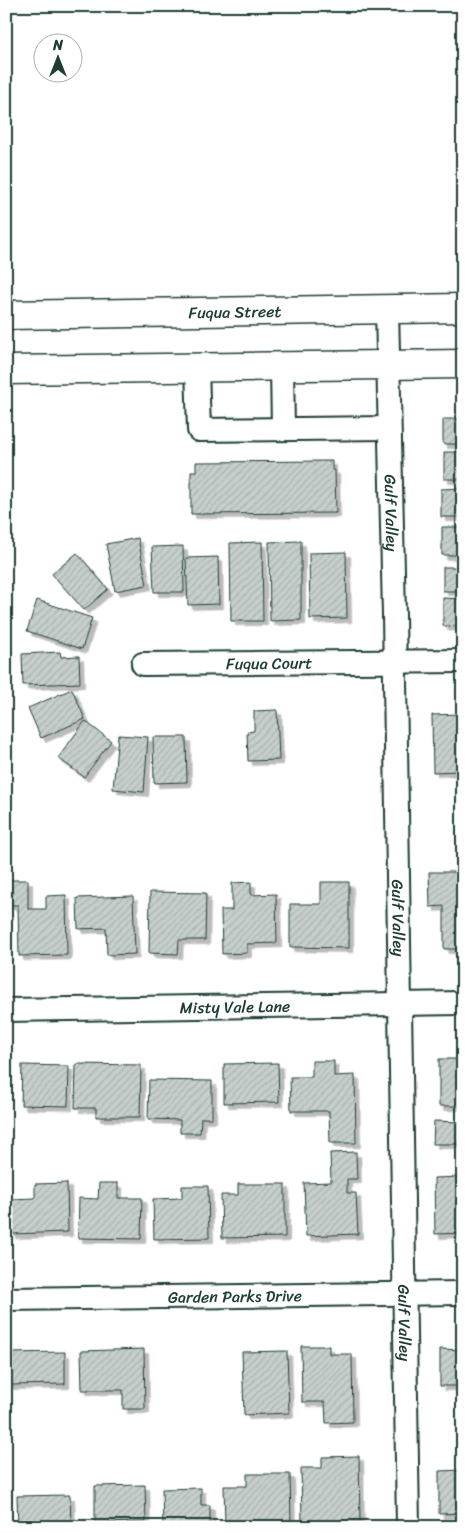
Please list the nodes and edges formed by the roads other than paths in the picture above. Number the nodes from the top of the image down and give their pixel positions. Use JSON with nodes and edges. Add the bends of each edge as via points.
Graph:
{"nodes":[{"id":1,"x":463,"y":308,"type":"edge"},
{"id":2,"x":387,"y":309,"type":"junction"},
{"id":3,"x":6,"y":315,"type":"edge"},
{"id":4,"x":463,"y":364,"type":"edge"},
{"id":5,"x":387,"y":365,"type":"junction"},
{"id":6,"x":282,"y":367,"type":"junction"},
{"id":7,"x":197,"y":368,"type":"junction"},
{"id":8,"x":6,"y":370,"type":"edge"},
{"id":9,"x":389,"y":428,"type":"junction"},
{"id":10,"x":283,"y":429,"type":"junction"},
{"id":11,"x":463,"y":661,"type":"edge"},
{"id":12,"x":394,"y":662,"type":"junction"},
{"id":13,"x":143,"y":664,"type":"dead end"},
{"id":14,"x":463,"y":1003,"type":"edge"},
{"id":15,"x":399,"y":1004,"type":"junction"},
{"id":16,"x":6,"y":1010,"type":"edge"},
{"id":17,"x":463,"y":1293,"type":"edge"},
{"id":18,"x":405,"y":1294,"type":"junction"},
{"id":19,"x":6,"y":1299,"type":"edge"},
{"id":20,"x":408,"y":1527,"type":"edge"}],
"edges":[{"from":1,"to":2,"type":"main road","name":"Fuqua Street"},
{"from":2,"to":3,"type":"main road","name":"Fuqua Street"},
{"from":2,"to":5,"type":"street","name":"Gulf Valley"},
{"from":4,"to":5,"type":"main road"},
{"from":5,"to":6,"type":"main road"},
{"from":5,"to":9,"type":"street","name":"Gulf Valley"},
{"from":6,"to":7,"type":"main road"},
{"from":6,"to":10,"type":"street"},
{"from":7,"to":8,"type":"main road"},
{"from":7,"to":10,"type":"street","via":[[199,430]]},
{"from":9,"to":10,"type":"street"},
{"from":9,"to":12,"type":"street","name":"Gulf Valley"},
{"from":11,"to":12,"type":"street","name":"Fuqua Court"},
{"from":12,"to":13,"type":"street","name":"Fuqua Court"},
{"from":12,"to":15,"type":"street","name":"Gulf Valley"},
{"from":14,"to":15,"type":"street","name":"Misty Vale Lane"},
{"from":15,"to":16,"type":"street","name":"Misty Vale Lane"},
{"from":15,"to":18,"type":"street","name":"Gulf Valley"},
{"from":17,"to":18,"type":"street","name":"Garden Parks Drive"},
{"from":18,"to":19,"type":"street","name":"Garden Parks Drive"},
{"from":18,"to":20,"type":"street","name":"Gulf Valley"}]}
